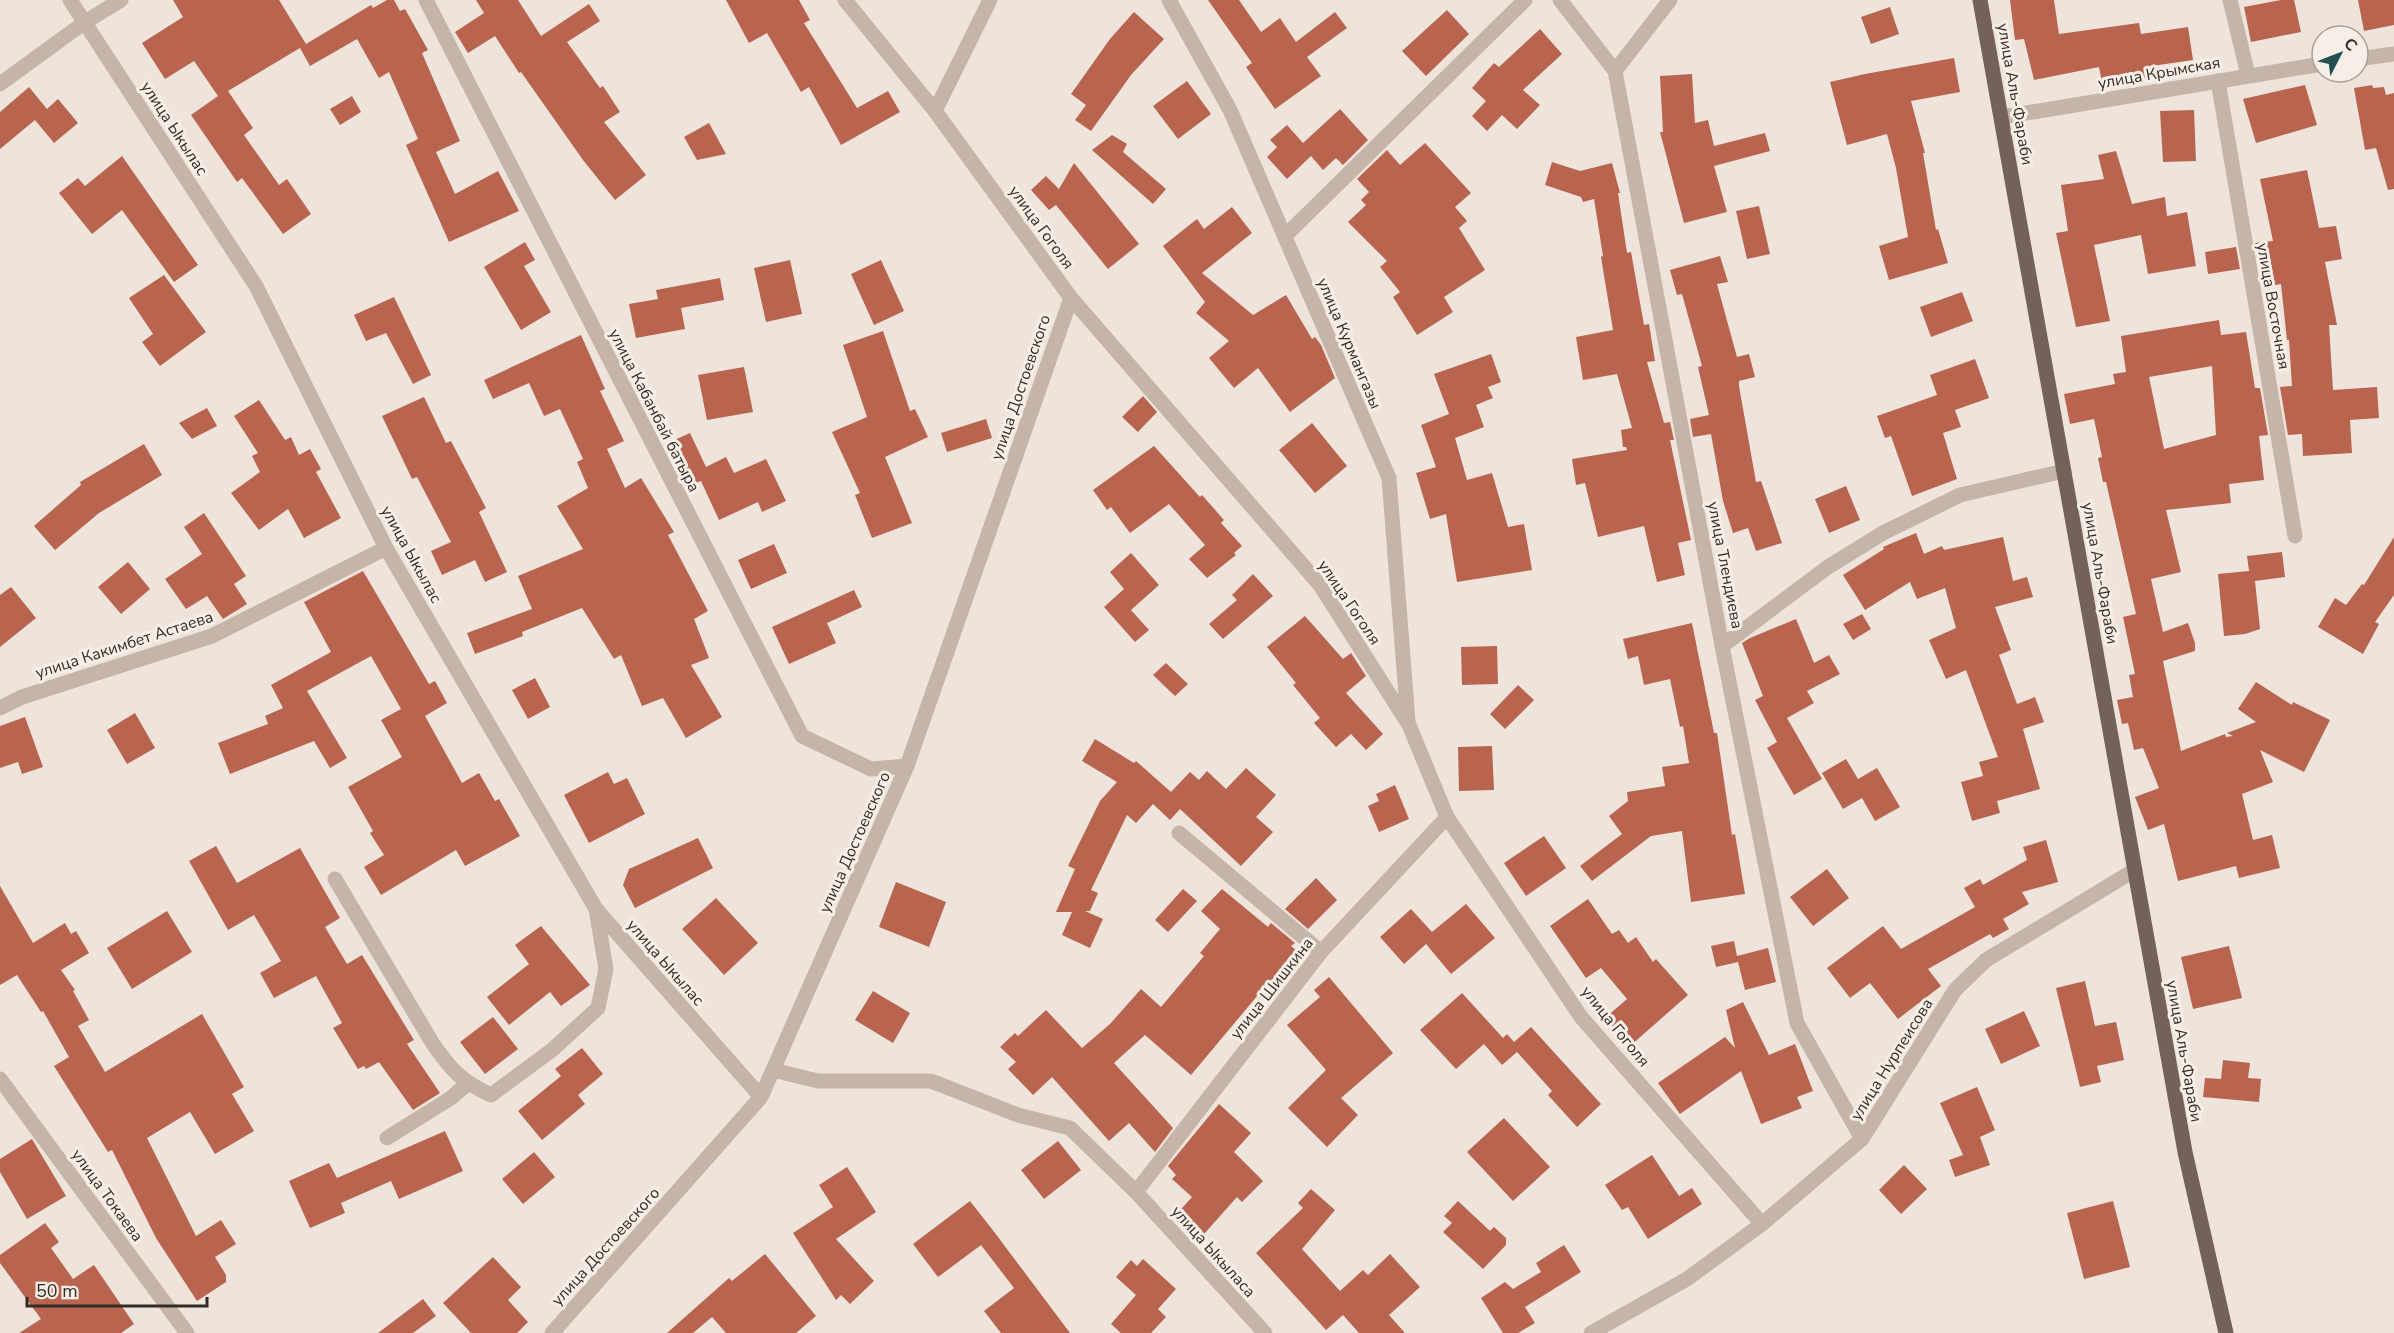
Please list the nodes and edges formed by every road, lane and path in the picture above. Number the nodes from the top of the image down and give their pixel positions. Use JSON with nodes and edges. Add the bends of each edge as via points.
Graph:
{"nodes":[{"id":1,"x":70,"y":0,"type":"edge"},
{"id":2,"x":121,"y":0,"type":"edge"},
{"id":3,"x":426,"y":0,"type":"edge"},
{"id":4,"x":845,"y":0,"type":"edge"},
{"id":5,"x":990,"y":0,"type":"edge"},
{"id":6,"x":1169,"y":0,"type":"edge"},
{"id":7,"x":1525,"y":0,"type":"edge"},
{"id":8,"x":1560,"y":0,"type":"edge"},
{"id":9,"x":1670,"y":0,"type":"edge"},
{"id":10,"x":1980,"y":0,"type":"edge"},
{"id":11,"x":2230,"y":0,"type":"edge"},
{"id":12,"x":85,"y":22,"type":"junction"},
{"id":13,"x":2394,"y":54,"type":"edge"},
{"id":14,"x":2370,"y":57,"type":"edge"},
{"id":15,"x":2310,"y":66,"type":"edge"},
{"id":16,"x":1615,"y":71,"type":"junction"},
{"id":17,"x":2248,"y":75,"type":"junction"},
{"id":18,"x":2218,"y":81,"type":"junction"},
{"id":19,"x":0,"y":84,"type":"edge"},
{"id":20,"x":935,"y":111,"type":"junction"},
{"id":21,"x":2002,"y":117,"type":"junction"},
{"id":22,"x":1284,"y":236,"type":"junction"},
{"id":23,"x":1071,"y":298,"type":"junction"},
{"id":24,"x":2064,"y":471,"type":"junction"},
{"id":25,"x":2295,"y":536,"type":"dead end"},
{"id":26,"x":386,"y":548,"type":"junction"},
{"id":27,"x":1722,"y":646,"type":"junction"},
{"id":28,"x":0,"y":708,"type":"edge"},
{"id":29,"x":1409,"y":725,"type":"junction"},
{"id":30,"x":907,"y":766,"type":"junction"},
{"id":31,"x":1447,"y":817,"type":"junction"},
{"id":32,"x":1179,"y":833,"type":"dead end"},
{"id":33,"x":2135,"y":870,"type":"junction"},
{"id":34,"x":335,"y":879,"type":"dead end"},
{"id":35,"x":596,"y":909,"type":"junction"},
{"id":36,"x":1321,"y":952,"type":"junction"},
{"id":37,"x":773,"y":1070,"type":"junction"},
{"id":38,"x":0,"y":1079,"type":"edge"},
{"id":39,"x":467,"y":1083,"type":"junction"},
{"id":40,"x":761,"y":1097,"type":"junction"},
{"id":41,"x":387,"y":1138,"type":"dead end"},
{"id":42,"x":1862,"y":1139,"type":"junction"},
{"id":43,"x":1136,"y":1192,"type":"junction"},
{"id":44,"x":1762,"y":1224,"type":"junction"},
{"id":45,"x":187,"y":1333,"type":"edge"},
{"id":46,"x":552,"y":1333,"type":"edge"},
{"id":47,"x":1264,"y":1333,"type":"edge"},
{"id":48,"x":1591,"y":1333,"type":"edge"},
{"id":49,"x":2226,"y":1333,"type":"edge"}],
"edges":[{"from":1,"to":12,"type":"street","name":"улица Ыкылас"},
{"from":2,"to":12,"type":"street"},
{"from":3,"to":30,"type":"street","name":"улица Кабанбай батыра","via":[[802,736],[871,769]]},
{"from":4,"to":20,"type":"street","name":"улица Гоголя"},
{"from":5,"to":20,"type":"street"},
{"from":6,"to":22,"type":"street","name":"улица Курмангазы","via":[[1230,110]]},
{"from":7,"to":22,"type":"street"},
{"from":8,"to":16,"type":"street","name":"улица Тлендиева"},
{"from":9,"to":16,"type":"street"},
{"from":10,"to":21,"type":"main road","name":"улица Аль-Фараби"},
{"from":11,"to":17,"type":"street"},
{"from":12,"to":19,"type":"street"},
{"from":12,"to":26,"type":"street","name":"улица Ыкылас","via":[[256,286]]},
{"from":13,"to":14,"type":"street"},
{"from":15,"to":17,"type":"street","name":"улица Крымская"},
{"from":16,"to":27,"type":"street","name":"улица Тлендиева"},
{"from":17,"to":18,"type":"street","name":"улица Крымская"},
{"from":18,"to":21,"type":"street","name":"улица Крымская"},
{"from":18,"to":25,"type":"street","name":"улица Восточная"},
{"from":20,"to":23,"type":"street","name":"улица Гоголя"},
{"from":21,"to":24,"type":"main road","name":"улица Аль-Фараби"},
{"from":22,"to":29,"type":"street","name":"улица Курмангазы","via":[[1389,478]]},
{"from":23,"to":29,"type":"street","name":"улица Гоголя","via":[[1320,585]]},
{"from":23,"to":30,"type":"street","name":"улица Достоевского"},
{"from":24,"to":27,"type":"street","via":[[1960,495],[1882,533],[1828,567]]},
{"from":24,"to":33,"type":"main road","name":"улица Аль-Фараби"},
{"from":26,"to":28,"type":"street","name":"улица Какимбет Астаева","via":[[212,636],[22,697]]},
{"from":26,"to":35,"type":"street","name":"улица Ыкылас"},
{"from":27,"to":42,"type":"street","name":"улица Тлендиева","via":[[1797,1023]]},
{"from":29,"to":31,"type":"street","name":"улица Гоголя"},
{"from":30,"to":37,"type":"street","name":"улица Достоевского"},
{"from":31,"to":36,"type":"street","name":"улица Шишкина"},
{"from":31,"to":44,"type":"street","name":"улица Гоголя","via":[[1581,1017]]},
{"from":32,"to":36,"type":"street"},
{"from":33,"to":42,"type":"street","name":"улица Нурпеисова","via":[[1986,960],[1955,990]]},
{"from":33,"to":49,"type":"main road","name":"улица Аль-Фараби","via":[[2185,1152]]},
{"from":34,"to":39,"type":"street","via":[[433,1044]]},
{"from":35,"to":39,"type":"street","via":[[606,969],[598,1008],[552,1050],[491,1095]]},
{"from":35,"to":40,"type":"street","name":"улица Ыкылас"},
{"from":36,"to":43,"type":"street","name":"улица Шишкина"},
{"from":37,"to":40,"type":"street","name":"улица Достоевского"},
{"from":37,"to":43,"type":"street","via":[[818,1081],[931,1081],[1018,1115],[1070,1128]]},
{"from":38,"to":45,"type":"street","name":"улица Токаева"},
{"from":39,"to":41,"type":"street","via":[[451,1098]]},
{"from":40,"to":46,"type":"street","name":"улица Достоевского"},
{"from":42,"to":44,"type":"street","name":"улица Нурпеисова"},
{"from":43,"to":47,"type":"street","name":"улица Ыкыласа"},
{"from":44,"to":48,"type":"street","name":"улица Нурпеисова","via":[[1688,1279]]}]}
